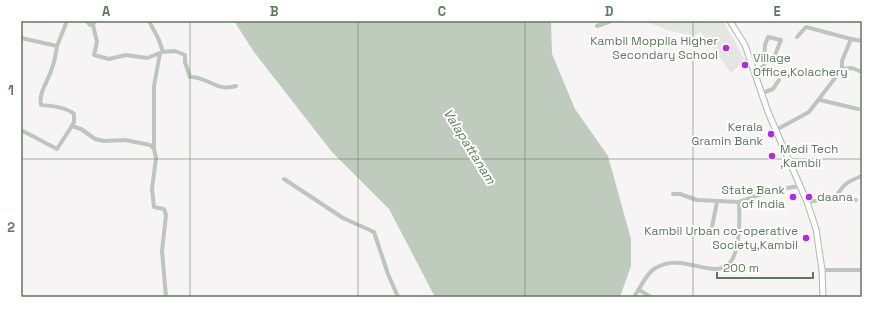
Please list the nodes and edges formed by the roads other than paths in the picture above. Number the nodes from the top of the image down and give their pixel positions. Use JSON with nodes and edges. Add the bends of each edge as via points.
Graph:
{"nodes":[{"id":1,"x":67,"y":21,"type":"edge"},
{"id":2,"x":87,"y":21,"type":"edge"},
{"id":3,"x":150,"y":21,"type":"edge"},
{"id":4,"x":611,"y":21,"type":"edge"},
{"id":5,"x":730,"y":21,"type":"edge"},
{"id":6,"x":94,"y":23,"type":"edge"},
{"id":7,"x":597,"y":26,"type":"dead end"},
{"id":8,"x":797,"y":37,"type":"dead end"},
{"id":9,"x":21,"y":38,"type":"edge"},
{"id":10,"x":851,"y":39,"type":"junction"},
{"id":11,"x":862,"y":41,"type":"edge"},
{"id":12,"x":57,"y":46,"type":"junction"},
{"id":13,"x":162,"y":52,"type":"junction"},
{"id":14,"x":775,"y":55,"type":"dead end"},
{"id":15,"x":842,"y":69,"type":"junction"},
{"id":16,"x":755,"y":72,"type":"junction"},
{"id":17,"x":862,"y":72,"type":"edge"},
{"id":18,"x":779,"y":80,"type":"dead end"},
{"id":19,"x":236,"y":86,"type":"dead end"},
{"id":20,"x":762,"y":93,"type":"junction"},
{"id":21,"x":820,"y":100,"type":"junction"},
{"id":22,"x":858,"y":110,"type":"dead end"},
{"id":23,"x":72,"y":126,"type":"junction"},
{"id":24,"x":21,"y":130,"type":"edge"},
{"id":25,"x":776,"y":130,"type":"junction"},
{"id":26,"x":154,"y":149,"type":"junction"},
{"id":27,"x":862,"y":176,"type":"edge"},
{"id":28,"x":284,"y":179,"type":"dead end"},
{"id":29,"x":800,"y":186,"type":"junction"},
{"id":30,"x":673,"y":194,"type":"dead end"},
{"id":31,"x":835,"y":198,"type":"junction"},
{"id":32,"x":856,"y":200,"type":"dead end"},
{"id":33,"x":718,"y":202,"type":"junction"},
{"id":34,"x":739,"y":202,"type":"junction"},
{"id":35,"x":809,"y":202,"type":"junction"},
{"id":36,"x":712,"y":227,"type":"dead end"},
{"id":37,"x":734,"y":267,"type":"dead end"},
{"id":38,"x":822,"y":270,"type":"junction"},
{"id":39,"x":862,"y":270,"type":"edge"},
{"id":40,"x":694,"y":272,"type":"dead end"},
{"id":41,"x":639,"y":290,"type":"junction"},
{"id":42,"x":166,"y":297,"type":"edge"},
{"id":43,"x":398,"y":297,"type":"edge"},
{"id":44,"x":634,"y":297,"type":"edge"},
{"id":45,"x":651,"y":297,"type":"edge"},
{"id":46,"x":823,"y":297,"type":"edge"}],
"edges":[{"from":1,"to":12,"type":"street"},
{"from":2,"to":6,"type":"street","via":[[88,25]]},
{"from":3,"to":13,"type":"street"},
{"from":4,"to":7,"type":"street"},
{"from":5,"to":16,"type":"main road","via":[[745,45]]},
{"from":6,"to":13,"type":"street","via":[[94,55],[97,57],[109,59],[126,55],[147,58]]},
{"from":8,"to":10,"type":"street","via":[[806,26]]},
{"from":9,"to":12,"type":"street"},
{"from":10,"to":11,"type":"street"},
{"from":10,"to":15,"type":"street","via":[[842,61]]},
{"from":12,"to":23,"type":"street","via":[[40,102],[41,105],[72,112]]},
{"from":13,"to":19,"type":"street","via":[[175,51],[186,55],[185,62],[190,76],[203,78],[212,85],[222,88]]},
{"from":13,"to":26,"type":"street","via":[[154,86]]},
{"from":14,"to":16,"type":"street","via":[[780,40],[768,37],[764,66]]},
{"from":15,"to":17,"type":"street","via":[[852,68]]},
{"from":15,"to":21,"type":"street"},
{"from":16,"to":20,"type":"main road"},
{"from":18,"to":20,"type":"street","via":[[773,89]]},
{"from":20,"to":25,"type":"main road"},
{"from":21,"to":22,"type":"street"},
{"from":21,"to":25,"type":"street","via":[[809,112]]},
{"from":23,"to":24,"type":"street","via":[[57,149]]},
{"from":23,"to":26,"type":"street","via":[[95,139],[125,140],[150,145]]},
{"from":25,"to":29,"type":"main road"},
{"from":26,"to":42,"type":"street","via":[[154,207],[164,209],[166,215],[162,251]]},
{"from":27,"to":31,"type":"street","via":[[845,184]]},
{"from":28,"to":43,"type":"street","via":[[343,218],[374,232]]},
{"from":29,"to":34,"type":"street","via":[[774,190]]},
{"from":29,"to":35,"type":"main road"},
{"from":30,"to":33,"type":"street"},
{"from":31,"to":32,"type":"street"},
{"from":31,"to":35,"type":"street"},
{"from":33,"to":34,"type":"street"},
{"from":33,"to":36,"type":"street"},
{"from":34,"to":37,"type":"street","via":[[740,234]]},
{"from":35,"to":38,"type":"main road"},
{"from":38,"to":39,"type":"street"},
{"from":38,"to":46,"type":"main road"},
{"from":40,"to":41,"type":"street","via":[[674,265],[658,267],[648,275]]},
{"from":41,"to":44,"type":"street"},
{"from":41,"to":45,"type":"street"}]}
